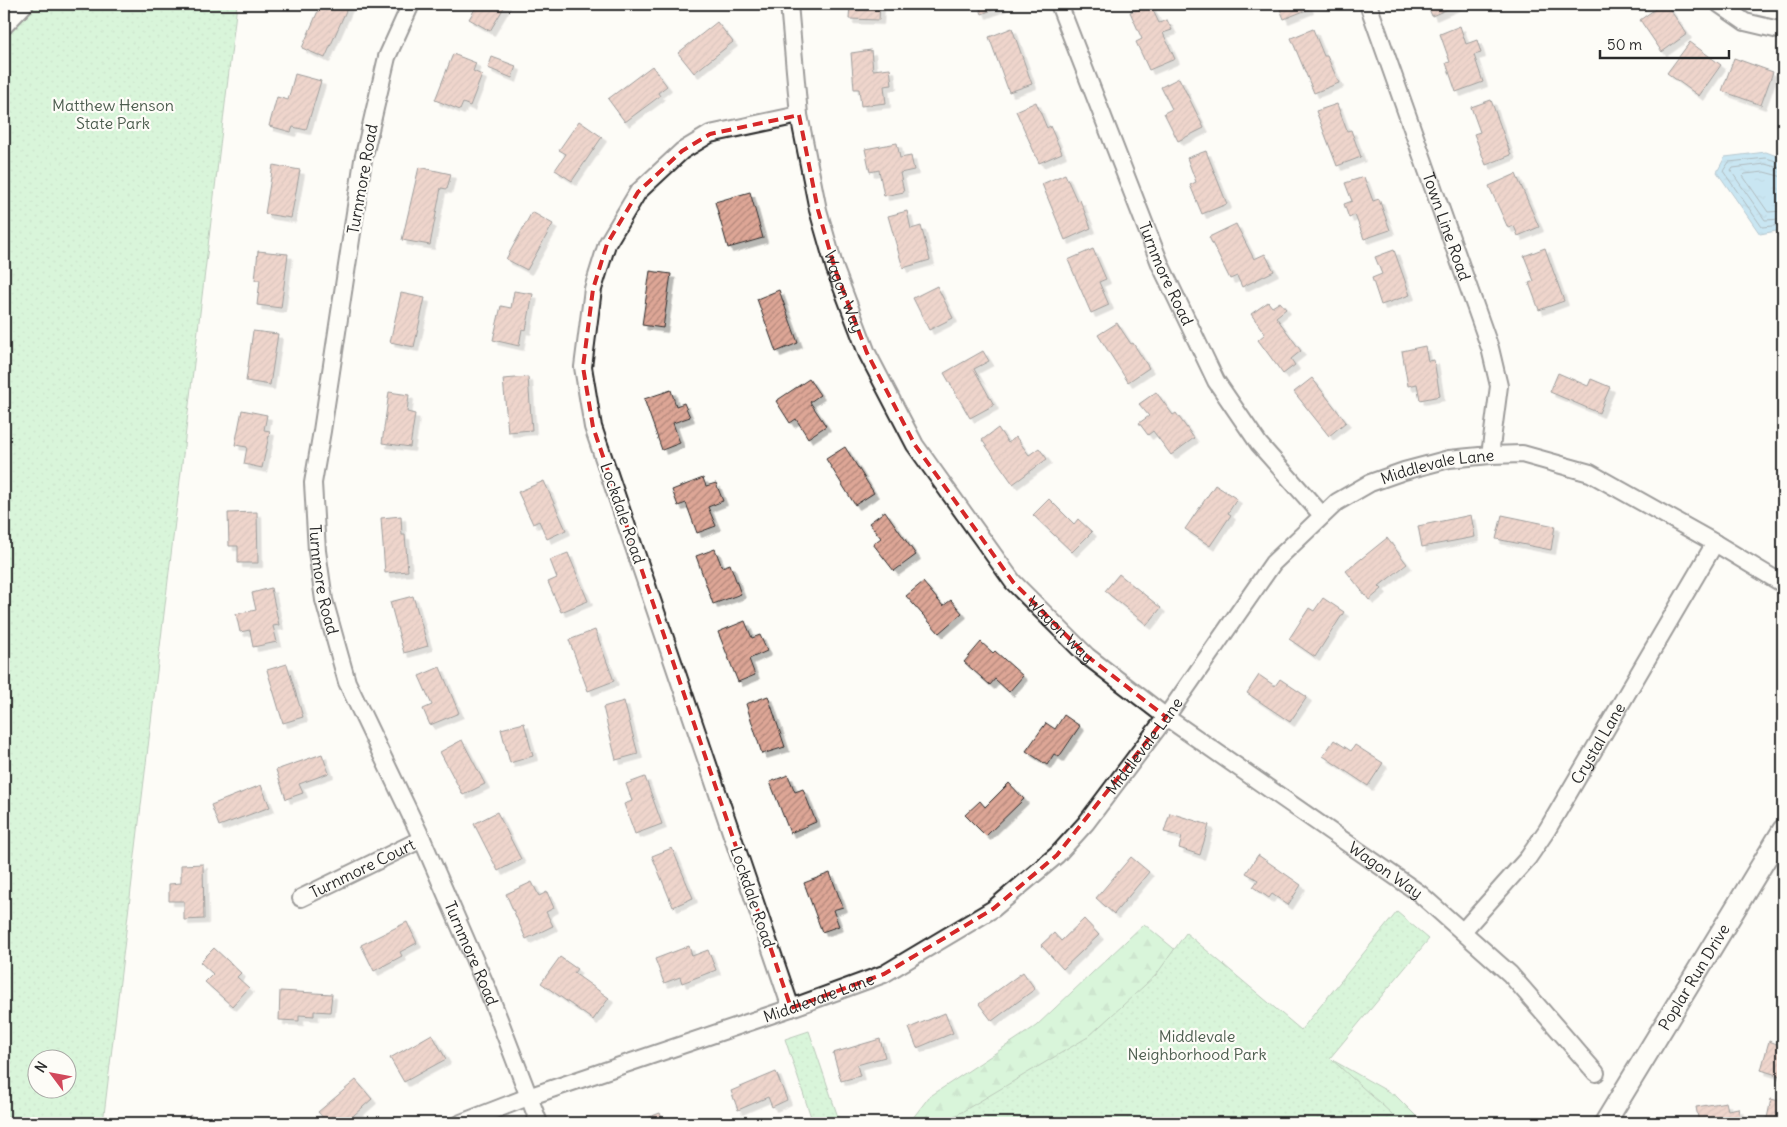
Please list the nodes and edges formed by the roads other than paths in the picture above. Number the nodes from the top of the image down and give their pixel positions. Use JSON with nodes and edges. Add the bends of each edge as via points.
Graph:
{"nodes":[{"id":1,"x":25,"y":4,"type":"edge"},
{"id":2,"x":411,"y":4,"type":"edge"},
{"id":3,"x":789,"y":4,"type":"edge"},
{"id":4,"x":1059,"y":4,"type":"edge"},
{"id":5,"x":1368,"y":4,"type":"edge"},
{"id":6,"x":1719,"y":4,"type":"edge"},
{"id":7,"x":4,"y":26,"type":"edge"},
{"id":8,"x":1783,"y":31,"type":"edge"},
{"id":9,"x":799,"y":115,"type":"junction"},
{"id":10,"x":1490,"y":455,"type":"junction"},
{"id":11,"x":1322,"y":515,"type":"junction"},
{"id":12,"x":1715,"y":543,"type":"junction"},
{"id":13,"x":1783,"y":584,"type":"edge"},
{"id":14,"x":1166,"y":717,"type":"junction"},
{"id":15,"x":1783,"y":830,"type":"edge"},
{"id":16,"x":422,"y":839,"type":"junction"},
{"id":17,"x":301,"y":898,"type":"dead end"},
{"id":18,"x":1463,"y":931,"type":"junction"},
{"id":19,"x":791,"y":1008,"type":"junction"},
{"id":20,"x":1596,"y":1073,"type":"dead end"},
{"id":21,"x":528,"y":1097,"type":"junction"},
{"id":22,"x":461,"y":1123,"type":"edge"},
{"id":23,"x":539,"y":1123,"type":"edge"},
{"id":24,"x":1605,"y":1123,"type":"edge"}],
"edges":[{"from":1,"to":7,"type":"street"},
{"from":2,"to":16,"type":"street","name":"Turnmore Road","via":[[387,57],[364,160],[313,483],[324,600],[347,682]]},
{"from":3,"to":9,"type":"street","name":"Wagon Way"},
{"from":4,"to":11,"type":"street","name":"Turnmore Road","via":[[1162,266],[1216,381],[1259,444]]},
{"from":5,"to":10,"type":"street","name":"Town Line Road","via":[[1490,348],[1499,386]]},
{"from":6,"to":8,"type":"street","via":[[1745,22]]},
{"from":9,"to":14,"type":"street","name":"Wagon Way","via":[[818,210],[835,269],[867,352],[915,445],[1013,582],[1087,656]]},
{"from":9,"to":19,"type":"street","name":"Lockdale Road","via":[[710,134],[682,151],[638,192],[607,244],[598,271],[583,367],[594,427]]},
{"from":10,"to":11,"type":"street","name":"Middlevale Lane","via":[[1449,458],[1370,483]]},
{"from":10,"to":12,"type":"street","name":"Middlevale Lane","via":[[1522,454],[1590,473]]},
{"from":11,"to":14,"type":"street","name":"Middlevale Lane","via":[[1273,563]]},
{"from":12,"to":13,"type":"street","name":"Middlevale Lane"},
{"from":12,"to":18,"type":"street","name":"Crystal Lane","via":[[1547,830],[1528,858]]},
{"from":14,"to":18,"type":"street","name":"Wagon Way","via":[[1419,893]]},
{"from":14,"to":19,"type":"street","name":"Middlevale Lane","via":[[1063,849],[993,909],[884,974]]},
{"from":15,"to":24,"type":"street","name":"Poplar Run Drive"},
{"from":16,"to":17,"type":"street","name":"Turnmore Court"},
{"from":16,"to":21,"type":"street","name":"Turnmore Road","via":[[489,993]]},
{"from":18,"to":20,"type":"street","name":"Wagon Way","via":[[1510,974]]},
{"from":19,"to":21,"type":"street","name":"Middlevale Lane"},
{"from":21,"to":22,"type":"street","name":"Middlevale Lane"},
{"from":21,"to":23,"type":"street","name":"Turnmore Road"}]}
